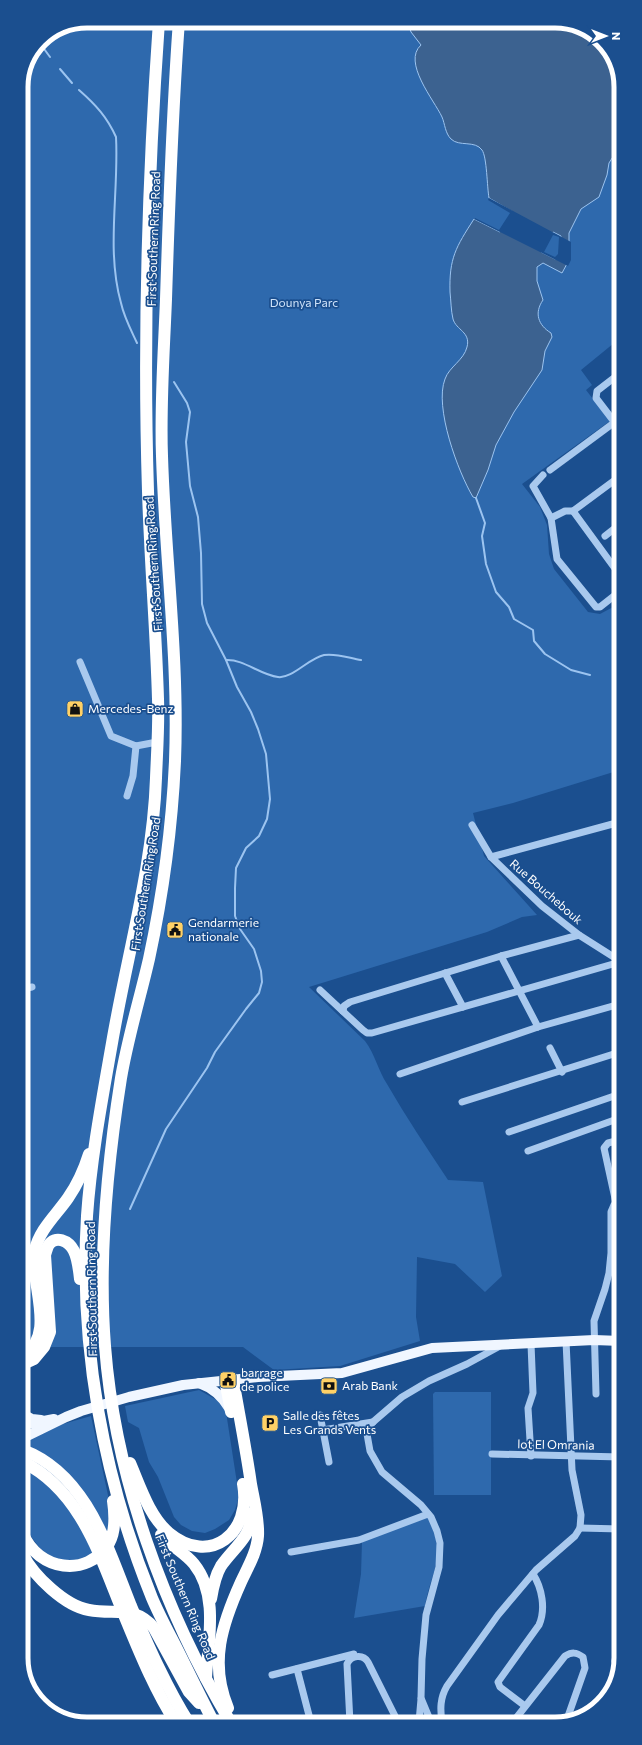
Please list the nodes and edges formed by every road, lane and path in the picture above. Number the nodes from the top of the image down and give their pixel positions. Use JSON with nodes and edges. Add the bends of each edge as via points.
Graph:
{"nodes":[{"id":1,"x":159,"y":28,"type":"edge"},
{"id":2,"x":178,"y":28,"type":"edge"},
{"id":3,"x":614,"y":378,"type":"edge"},
{"id":4,"x":614,"y":418,"type":"edge"},
{"id":5,"x":614,"y":426,"type":"edge"},
{"id":6,"x":550,"y":470,"type":"dead end"},
{"id":7,"x":543,"y":475,"type":"dead end"},
{"id":8,"x":614,"y":481,"type":"edge"},
{"id":9,"x":573,"y":511,"type":"junction"},
{"id":10,"x":551,"y":518,"type":"junction"},
{"id":11,"x":614,"y":529,"type":"edge"},
{"id":12,"x":605,"y":536,"type":"dead end"},
{"id":13,"x":614,"y":567,"type":"edge"},
{"id":14,"x":614,"y":596,"type":"edge"},
{"id":15,"x":80,"y":662,"type":"dead end"},
{"id":16,"x":157,"y":742,"type":"junction"},
{"id":17,"x":136,"y":746,"type":"junction"},
{"id":18,"x":127,"y":796,"type":"dead end"},
{"id":19,"x":614,"y":824,"type":"edge"},
{"id":20,"x":472,"y":825,"type":"dead end"},
{"id":21,"x":491,"y":857,"type":"junction"},
{"id":22,"x":579,"y":935,"type":"junction"},
{"id":23,"x":501,"y":956,"type":"junction"},
{"id":24,"x":614,"y":957,"type":"edge"},
{"id":25,"x":614,"y":963,"type":"edge"},
{"id":26,"x":445,"y":973,"type":"junction"},
{"id":27,"x":32,"y":987,"type":"dead end"},
{"id":28,"x":28,"y":988,"type":"edge"},
{"id":29,"x":320,"y":990,"type":"dead end"},
{"id":30,"x":518,"y":990,"type":"junction"},
{"id":31,"x":614,"y":1006,"type":"edge"},
{"id":32,"x":463,"y":1007,"type":"junction"},
{"id":33,"x":343,"y":1011,"type":"junction"},
{"id":34,"x":538,"y":1027,"type":"junction"},
{"id":35,"x":550,"y":1048,"type":"dead end"},
{"id":36,"x":614,"y":1054,"type":"edge"},
{"id":37,"x":562,"y":1072,"type":"junction"},
{"id":38,"x":400,"y":1074,"type":"dead end"},
{"id":39,"x":614,"y":1096,"type":"edge"},
{"id":40,"x":462,"y":1102,"type":"dead end"},
{"id":41,"x":101,"y":1107,"type":"junction"},
{"id":42,"x":614,"y":1120,"type":"edge"},
{"id":43,"x":509,"y":1132,"type":"dead end"},
{"id":44,"x":614,"y":1142,"type":"edge"},
{"id":45,"x":528,"y":1151,"type":"dead end"},
{"id":46,"x":614,"y":1187,"type":"edge"},
{"id":47,"x":614,"y":1205,"type":"edge"},
{"id":48,"x":88,"y":1338,"type":"junction"},
{"id":49,"x":594,"y":1340,"type":"junction"},
{"id":50,"x":566,"y":1341,"type":"junction"},
{"id":51,"x":614,"y":1341,"type":"edge"},
{"id":52,"x":531,"y":1344,"type":"junction"},
{"id":53,"x":500,"y":1346,"type":"junction"},
{"id":54,"x":28,"y":1352,"type":"edge"},
{"id":55,"x":28,"y":1362,"type":"edge"},
{"id":56,"x":247,"y":1378,"type":"junction"},
{"id":57,"x":229,"y":1380,"type":"junction"},
{"id":58,"x":199,"y":1383,"type":"junction"},
{"id":59,"x":596,"y":1394,"type":"dead end"},
{"id":60,"x":234,"y":1406,"type":"junction"},
{"id":61,"x":320,"y":1415,"type":"dead end"},
{"id":62,"x":28,"y":1417,"type":"edge"},
{"id":63,"x":66,"y":1417,"type":"junction"},
{"id":64,"x":45,"y":1420,"type":"junction"},
{"id":65,"x":373,"y":1422,"type":"junction"},
{"id":66,"x":28,"y":1424,"type":"edge"},
{"id":67,"x":323,"y":1430,"type":"junction"},
{"id":68,"x":28,"y":1436,"type":"edge"},
{"id":69,"x":119,"y":1438,"type":"junction"},
{"id":70,"x":105,"y":1451,"type":"junction"},
{"id":71,"x":28,"y":1453,"type":"edge"},
{"id":72,"x":492,"y":1454,"type":"dead end"},
{"id":73,"x":531,"y":1456,"type":"junction"},
{"id":74,"x":572,"y":1457,"type":"junction"},
{"id":75,"x":614,"y":1457,"type":"edge"},
{"id":76,"x":329,"y":1462,"type":"dead end"},
{"id":77,"x":28,"y":1465,"type":"edge"},
{"id":78,"x":142,"y":1489,"type":"junction"},
{"id":79,"x":254,"y":1497,"type":"junction"},
{"id":80,"x":428,"y":1514,"type":"junction"},
{"id":81,"x":580,"y":1528,"type":"junction"},
{"id":82,"x":614,"y":1529,"type":"edge"},
{"id":83,"x":28,"y":1542,"type":"edge"},
{"id":84,"x":291,"y":1552,"type":"dead end"},
{"id":85,"x":28,"y":1561,"type":"edge"},
{"id":86,"x":533,"y":1574,"type":"junction"},
{"id":87,"x":210,"y":1606,"type":"junction"},
{"id":88,"x":354,"y":1654,"type":"dead end"},
{"id":89,"x":297,"y":1669,"type":"junction"},
{"id":90,"x":272,"y":1675,"type":"dead end"},
{"id":91,"x":164,"y":1689,"type":"junction"},
{"id":92,"x":421,"y":1698,"type":"junction"},
{"id":93,"x":526,"y":1706,"type":"junction"},
{"id":94,"x":206,"y":1709,"type":"junction"},
{"id":95,"x":568,"y":1715,"type":"edge"},
{"id":96,"x":174,"y":1717,"type":"edge"},
{"id":97,"x":185,"y":1717,"type":"edge"},
{"id":98,"x":203,"y":1717,"type":"edge"},
{"id":99,"x":211,"y":1717,"type":"edge"},
{"id":100,"x":227,"y":1717,"type":"edge"},
{"id":101,"x":233,"y":1717,"type":"edge"},
{"id":102,"x":309,"y":1717,"type":"edge"},
{"id":103,"x":350,"y":1717,"type":"edge"},
{"id":104,"x":396,"y":1717,"type":"edge"},
{"id":105,"x":419,"y":1717,"type":"edge"},
{"id":106,"x":429,"y":1717,"type":"edge"},
{"id":107,"x":441,"y":1717,"type":"edge"},
{"id":108,"x":517,"y":1717,"type":"edge"}],
"edges":[{"from":1,"to":16,"type":"highway","name":"First Southern Ring Road","via":[[148,244],[147,353],[148,488],[158,702]]},
{"from":2,"to":69,"type":"highway","name":"First Southern Ring Road","via":[[172,114],[162,452],[175,666],[175,759],[169,843],[149,959],[135,1009],[122,1074],[105,1207],[105,1345]]},
{"from":3,"to":4,"type":"street","via":[[597,392],[596,398]]},
{"from":5,"to":6,"type":"street"},
{"from":7,"to":10,"type":"street","via":[[533,486]]},
{"from":8,"to":9,"type":"street"},
{"from":9,"to":10,"type":"street","via":[[565,511]]},
{"from":9,"to":13,"type":"street"},
{"from":10,"to":14,"type":"street","via":[[557,559],[596,607],[600,607]]},
{"from":11,"to":12,"type":"street"},
{"from":15,"to":17,"type":"street","via":[[111,736]]},
{"from":16,"to":17,"type":"street"},
{"from":16,"to":41,"type":"highway","name":"First Southern Ring Road","via":[[156,786],[145,875]]},
{"from":17,"to":18,"type":"street","via":[[133,776]]},
{"from":19,"to":21,"type":"street"},
{"from":20,"to":21,"type":"street","name":"Rue Bouchebouk"},
{"from":21,"to":22,"type":"street","name":"Rue Bouchebouk","via":[[542,906]]},
{"from":22,"to":23,"type":"street"},
{"from":22,"to":24,"type":"street","name":"Rue Bouchebouk"},
{"from":23,"to":26,"type":"street"},
{"from":23,"to":30,"type":"street"},
{"from":25,"to":30,"type":"street"},
{"from":26,"to":32,"type":"street"},
{"from":26,"to":33,"type":"street","via":[[350,1002],[344,1006]]},
{"from":27,"to":28,"type":"street"},
{"from":29,"to":33,"type":"street"},
{"from":30,"to":32,"type":"street"},
{"from":30,"to":34,"type":"street"},
{"from":31,"to":34,"type":"street"},
{"from":32,"to":33,"type":"street","via":[[372,1033],[363,1030]]},
{"from":34,"to":38,"type":"street"},
{"from":35,"to":37,"type":"street"},
{"from":36,"to":37,"type":"street"},
{"from":37,"to":40,"type":"street"},
{"from":39,"to":43,"type":"street"},
{"from":41,"to":48,"type":"highway","name":"First Southern Ring Road","via":[[87,1216]]},
{"from":41,"to":54,"type":"highway","via":[[84,1170],[41,1236],[36,1249],[40,1324],[38,1339]]},
{"from":42,"to":45,"type":"street"},
{"from":44,"to":46,"type":"street","via":[[608,1143],[604,1148]]},
{"from":47,"to":49,"type":"street","via":[[611,1212],[609,1273],[595,1316]]},
{"from":48,"to":55,"type":"highway","via":[[74,1250],[69,1243],[54,1240],[48,1245],[45,1255],[50,1332],[44,1347],[34,1359]]},
{"from":48,"to":70,"type":"highway","name":"First Southern Ring Road","via":[[93,1385]]},
{"from":49,"to":50,"type":"main road"},
{"from":49,"to":51,"type":"main road"},
{"from":49,"to":59,"type":"street"},
{"from":50,"to":52,"type":"main road"},
{"from":50,"to":74,"type":"street"},
{"from":52,"to":53,"type":"main road"},
{"from":52,"to":73,"type":"street","via":[[533,1393],[528,1408]]},
{"from":53,"to":56,"type":"main road","via":[[432,1348],[342,1372]]},
{"from":53,"to":65,"type":"street","via":[[402,1397]]},
{"from":56,"to":57,"type":"main road"},
{"from":56,"to":60,"type":"main road"},
{"from":57,"to":58,"type":"main road"},
{"from":57,"to":60,"type":"highway"},
{"from":58,"to":60,"type":"main road"},
{"from":58,"to":63,"type":"main road","via":[[129,1397]]},
{"from":60,"to":78,"type":"highway","via":[[245,1498],[240,1525],[232,1534],[212,1545],[197,1546],[177,1539],[163,1526]]},
{"from":60,"to":79,"type":"highway"},
{"from":61,"to":67,"type":"street"},
{"from":62,"to":64,"type":"main road"},
{"from":63,"to":64,"type":"main road"},
{"from":63,"to":68,"type":"main road"},
{"from":64,"to":66,"type":"main road"},
{"from":65,"to":67,"type":"street"},
{"from":65,"to":80,"type":"street","via":[[367,1434],[375,1461],[382,1472]]},
{"from":67,"to":76,"type":"street"},
{"from":69,"to":78,"type":"highway"},
{"from":69,"to":100,"type":"highway","name":"First Southern Ring Road","via":[[145,1537],[167,1596],[206,1681]]},
{"from":70,"to":83,"type":"highway","via":[[115,1517],[109,1543],[92,1560],[66,1566],[53,1564],[35,1553]]},
{"from":70,"to":94,"type":"highway","name":"First Southern Ring Road","via":[[127,1528],[154,1601]]},
{"from":71,"to":91,"type":"highway","via":[[60,1474],[92,1515],[111,1553]]},
{"from":72,"to":73,"type":"street","name":"lot El Omrania"},
{"from":73,"to":74,"type":"street","name":"lot El Omrania"},
{"from":74,"to":75,"type":"street","name":"lot El Omrania"},
{"from":74,"to":81,"type":"street","via":[[581,1515]]},
{"from":77,"to":91,"type":"highway","via":[[51,1481],[83,1520],[143,1659]]},
{"from":78,"to":87,"type":"highway","via":[[151,1521],[162,1537],[186,1556],[199,1571]]},
{"from":79,"to":87,"type":"highway","via":[[249,1528],[239,1545],[221,1566],[215,1580]]},
{"from":79,"to":101,"type":"highway","via":[[258,1536],[225,1620],[219,1649],[220,1682]]},
{"from":80,"to":84,"type":"street","via":[[359,1540]]},
{"from":80,"to":92,"type":"street","via":[[437,1531],[440,1553],[439,1567],[426,1615]]},
{"from":81,"to":82,"type":"street"},
{"from":81,"to":86,"type":"street","via":[[575,1536]]},
{"from":85,"to":94,"type":"highway","via":[[51,1589],[77,1606],[98,1612],[128,1612],[150,1623],[190,1694]]},
{"from":86,"to":93,"type":"street","via":[[542,1601],[541,1619],[498,1682],[500,1687]]},
{"from":86,"to":107,"type":"street","via":[[498,1615],[447,1686],[440,1703]]},
{"from":87,"to":98,"type":"highway"},
{"from":88,"to":89,"type":"street"},
{"from":89,"to":90,"type":"street"},
{"from":89,"to":102,"type":"street"},
{"from":91,"to":96,"type":"highway"},
{"from":91,"to":97,"type":"highway"},
{"from":92,"to":105,"type":"street"},
{"from":92,"to":106,"type":"street"},
{"from":93,"to":95,"type":"street","via":[[565,1656],[571,1653],[578,1654],[583,1657],[585,1668]]},
{"from":93,"to":108,"type":"street"},
{"from":94,"to":99,"type":"highway","name":"First Southern Ring Road"},
{"from":103,"to":104,"type":"street","via":[[347,1664],[351,1659],[361,1656],[368,1662]]}]}
